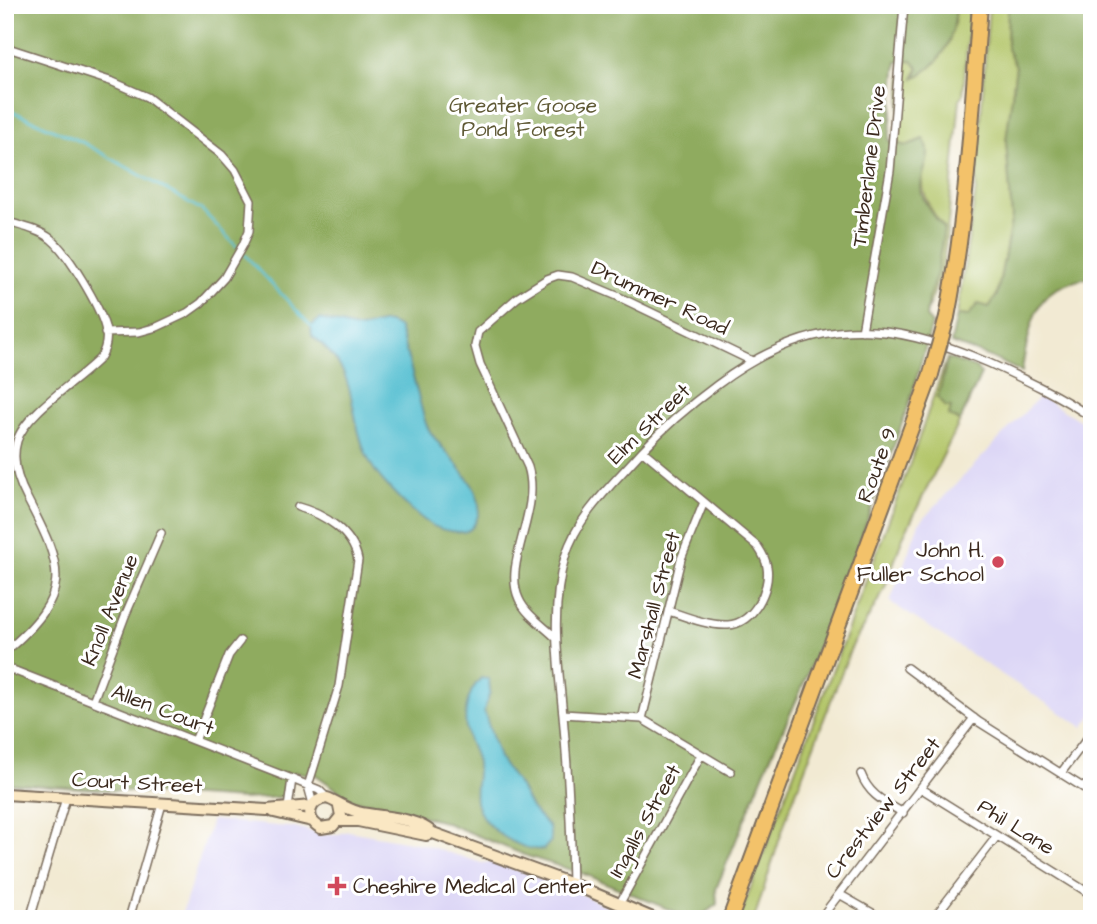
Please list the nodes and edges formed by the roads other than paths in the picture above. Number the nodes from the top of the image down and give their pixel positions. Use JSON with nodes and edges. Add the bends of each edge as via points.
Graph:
{"nodes":[{"id":1,"x":904,"y":5,"type":"edge"},
{"id":2,"x":980,"y":5,"type":"edge"},
{"id":3,"x":5,"y":47,"type":"edge"},
{"id":4,"x":5,"y":221,"type":"edge"},
{"id":5,"x":862,"y":331,"type":"junction"},
{"id":6,"x":105,"y":333,"type":"junction"},
{"id":7,"x":750,"y":360,"type":"junction"},
{"id":8,"x":1092,"y":418,"type":"edge"},
{"id":9,"x":643,"y":451,"type":"junction"},
{"id":10,"x":704,"y":502,"type":"junction"},
{"id":11,"x":298,"y":507,"type":"dead end"},
{"id":12,"x":161,"y":533,"type":"dead end"},
{"id":13,"x":669,"y":611,"type":"junction"},
{"id":14,"x":556,"y":638,"type":"junction"},
{"id":15,"x":240,"y":641,"type":"dead end"},
{"id":16,"x":5,"y":652,"type":"edge"},
{"id":17,"x":5,"y":667,"type":"edge"},
{"id":18,"x":907,"y":668,"type":"dead end"},
{"id":19,"x":93,"y":702,"type":"junction"},
{"id":20,"x":563,"y":713,"type":"junction"},
{"id":21,"x":974,"y":718,"type":"junction"},
{"id":22,"x":642,"y":719,"type":"junction"},
{"id":23,"x":1092,"y":732,"type":"edge"},
{"id":24,"x":195,"y":741,"type":"junction"},
{"id":25,"x":701,"y":755,"type":"junction"},
{"id":26,"x":730,"y":772,"type":"dead end"},
{"id":27,"x":1061,"y":773,"type":"junction"},
{"id":28,"x":861,"y":774,"type":"dead end"},
{"id":29,"x":292,"y":779,"type":"junction"},
{"id":30,"x":308,"y":786,"type":"junction"},
{"id":31,"x":922,"y":789,"type":"junction"},
{"id":32,"x":1092,"y":793,"type":"edge"},
{"id":33,"x":5,"y":794,"type":"edge"},
{"id":34,"x":66,"y":798,"type":"junction"},
{"id":35,"x":327,"y":798,"type":"junction"},
{"id":36,"x":162,"y":804,"type":"junction"},
{"id":37,"x":312,"y":805,"type":"junction"},
{"id":38,"x":339,"y":806,"type":"junction"},
{"id":39,"x":288,"y":808,"type":"junction"},
{"id":40,"x":267,"y":810,"type":"junction"},
{"id":41,"x":902,"y":813,"type":"junction"},
{"id":42,"x":312,"y":821,"type":"junction"},
{"id":43,"x":339,"y":821,"type":"junction"},
{"id":44,"x":433,"y":833,"type":"junction"},
{"id":45,"x":997,"y":836,"type":"junction"},
{"id":46,"x":572,"y":884,"type":"junction"},
{"id":47,"x":839,"y":894,"type":"junction"},
{"id":48,"x":1092,"y":895,"type":"edge"},
{"id":49,"x":620,"y":903,"type":"junction"},
{"id":50,"x":30,"y":919,"type":"edge"},
{"id":51,"x":129,"y":919,"type":"edge"},
{"id":52,"x":655,"y":919,"type":"edge"},
{"id":53,"x":730,"y":919,"type":"edge"},
{"id":54,"x":820,"y":919,"type":"edge"},
{"id":55,"x":883,"y":919,"type":"edge"},
{"id":56,"x":933,"y":919,"type":"edge"}],
"edges":[{"from":1,"to":5,"type":"street","name":"Timberlane Drive","via":[[890,171]]},
{"from":2,"to":53,"type":"highway","name":"Route 9","bridge":true,"via":[[970,158],[947,317],[931,374]]},
{"from":3,"to":6,"type":"street","via":[[147,97],[222,155],[251,201],[243,245],[224,278],[201,303],[157,327]]},
{"from":4,"to":6,"type":"street","via":[[40,233],[63,251],[88,292]]},
{"from":5,"to":7,"type":"street","name":"Elm Street","via":[[810,335]]},
{"from":5,"to":8,"type":"street","name":"Elm Street","via":[[910,337],[975,357]]},
{"from":6,"to":16,"type":"street","via":[[105,351],[100,358],[33,417],[16,443],[19,484],[50,543],[56,576],[46,610]]},
{"from":7,"to":9,"type":"street","name":"Elm Street","via":[[673,419]]},
{"from":7,"to":14,"type":"street","name":"Drummer Road","via":[[572,277],[558,275],[517,298],[478,331],[475,346],[480,364],[531,475],[532,501],[516,592],[527,611]]},
{"from":9,"to":10,"type":"street"},
{"from":9,"to":14,"type":"street","name":"Elm Street","via":[[592,506],[571,541],[562,571]]},
{"from":10,"to":13,"type":"street","name":"Marshall Street","via":[[681,559]]},
{"from":10,"to":13,"type":"street","via":[[758,547],[767,567],[764,590],[751,614],[729,625]]},
{"from":11,"to":30,"type":"street","via":[[324,516],[345,535],[358,560],[339,686]]},
{"from":12,"to":19,"type":"street","name":"Knoll Avenue"},
{"from":13,"to":22,"type":"street","name":"Marshall Street"},
{"from":14,"to":20,"type":"street","name":"Elm Street"},
{"from":15,"to":24,"type":"street","via":[[229,655]]},
{"from":17,"to":19,"type":"street","name":"Allen Court"},
{"from":18,"to":21,"type":"street"},
{"from":19,"to":24,"type":"street","name":"Allen Court"},
{"from":20,"to":22,"type":"street"},
{"from":20,"to":46,"type":"street","name":"Elm Street"},
{"from":21,"to":27,"type":"street"},
{"from":21,"to":31,"type":"street","name":"Crestview Street"},
{"from":22,"to":25,"type":"street"},
{"from":23,"to":27,"type":"street"},
{"from":24,"to":29,"type":"street","name":"Allen Court"},
{"from":25,"to":26,"type":"street"},
{"from":25,"to":49,"type":"street","name":"Ingalls Street"},
{"from":27,"to":32,"type":"street"},
{"from":28,"to":41,"type":"street","via":[[872,794]]},
{"from":29,"to":30,"type":"street","name":"Allen Court"},
{"from":29,"to":39,"type":"street"},
{"from":30,"to":35,"type":"street","name":"Allen Court"},
{"from":30,"to":37,"type":"street"},
{"from":31,"to":41,"type":"street","name":"Crestview Street"},
{"from":31,"to":45,"type":"street","name":"Phil Lane"},
{"from":33,"to":34,"type":"main road","name":"Court Street"},
{"from":34,"to":36,"type":"main road","name":"Court Street"},
{"from":34,"to":50,"type":"street"},
{"from":35,"to":37,"type":"main road","name":"Court Street"},
{"from":35,"to":38,"type":"main road","name":"Court Street"},
{"from":36,"to":40,"type":"main road","name":"Court Street"},
{"from":36,"to":51,"type":"street"},
{"from":37,"to":39,"type":"main road","name":"Court Street"},
{"from":37,"to":42,"type":"main road"},
{"from":38,"to":43,"type":"main road"},
{"from":38,"to":44,"type":"main road","name":"Court Street","via":[[424,826]]},
{"from":39,"to":40,"type":"main road","name":"Court Street"},
{"from":40,"to":42,"type":"main road","name":"Court Street"},
{"from":41,"to":47,"type":"street","name":"Crestview Street"},
{"from":42,"to":43,"type":"main road","name":"Court Street","via":[[326,829]]},
{"from":43,"to":44,"type":"main road","name":"Court Street"},
{"from":44,"to":46,"type":"main road","name":"Court Street"},
{"from":45,"to":48,"type":"street","name":"Phil Lane"},
{"from":45,"to":56,"type":"street"},
{"from":46,"to":49,"type":"main road","name":"Court Street"},
{"from":47,"to":54,"type":"street","name":"Crestview Street"},
{"from":47,"to":55,"type":"street"},
{"from":49,"to":52,"type":"main road","name":"Court Street"}]}
